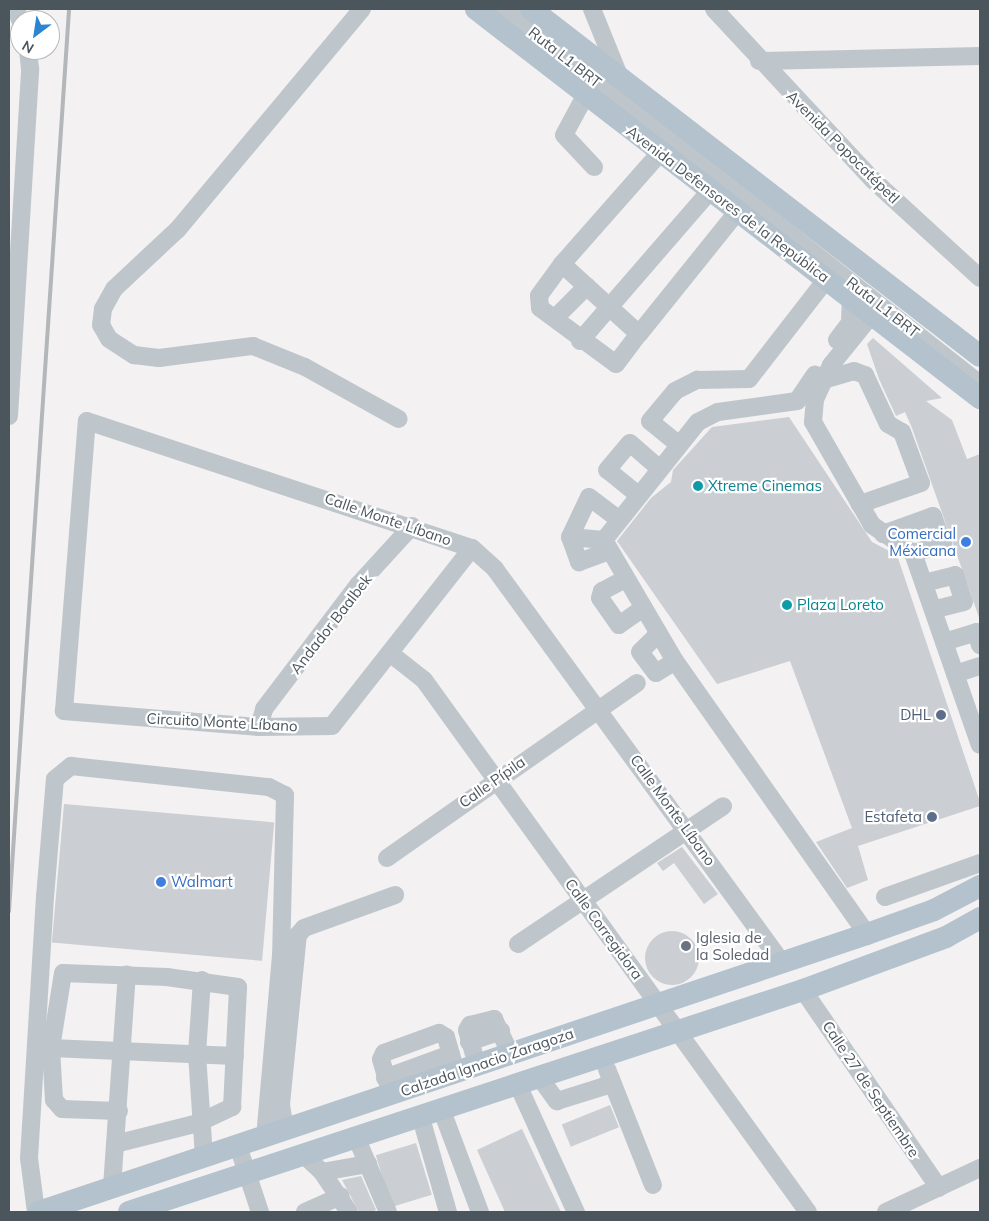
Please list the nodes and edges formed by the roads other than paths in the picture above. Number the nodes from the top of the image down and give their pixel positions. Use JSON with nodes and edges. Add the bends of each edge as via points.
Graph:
{"nodes":[{"id":1,"x":362,"y":9,"type":"edge"},
{"id":2,"x":476,"y":9,"type":"edge"},
{"id":3,"x":504,"y":9,"type":"edge"},
{"id":4,"x":520,"y":9,"type":"edge"},
{"id":5,"x":531,"y":9,"type":"edge"},
{"id":6,"x":592,"y":9,"type":"edge"},
{"id":7,"x":714,"y":9,"type":"edge"},
{"id":8,"x":980,"y":56,"type":"edge"},
{"id":9,"x":29,"y":60,"type":"edge"},
{"id":10,"x":759,"y":61,"type":"junction"},
{"id":11,"x":622,"y":80,"type":"junction"},
{"id":12,"x":585,"y":96,"type":"junction"},
{"id":13,"x":659,"y":154,"type":"junction"},
{"id":14,"x":594,"y":168,"type":"dead end"},
{"id":15,"x":710,"y":190,"type":"junction"},
{"id":16,"x":738,"y":210,"type":"junction"},
{"id":17,"x":562,"y":264,"type":"junction"},
{"id":18,"x":828,"y":278,"type":"junction"},
{"id":19,"x":980,"y":278,"type":"edge"},
{"id":20,"x":587,"y":286,"type":"junction"},
{"id":21,"x":851,"y":296,"type":"junction"},
{"id":22,"x":609,"y":305,"type":"junction"},
{"id":23,"x":873,"y":313,"type":"junction"},
{"id":24,"x":555,"y":318,"type":"junction"},
{"id":25,"x":639,"y":334,"type":"junction"},
{"id":26,"x":580,"y":341,"type":"junction"},
{"id":27,"x":980,"y":356,"type":"edge"},
{"id":28,"x":980,"y":370,"type":"edge"},
{"id":29,"x":823,"y":380,"type":"junction"},
{"id":30,"x":980,"y":384,"type":"edge"},
{"id":31,"x":980,"y":398,"type":"edge"},
{"id":32,"x":9,"y":416,"type":"edge"},
{"id":33,"x":399,"y":419,"type":"dead end"},
{"id":34,"x":678,"y":444,"type":"junction"},
{"id":35,"x":658,"y":468,"type":"junction"},
{"id":36,"x":637,"y":494,"type":"junction"},
{"id":37,"x":860,"y":504,"type":"junction"},
{"id":38,"x":618,"y":519,"type":"junction"},
{"id":39,"x":412,"y":526,"type":"junction"},
{"id":40,"x":883,"y":534,"type":"junction"},
{"id":41,"x":570,"y":537,"type":"junction"},
{"id":42,"x":605,"y":546,"type":"junction"},
{"id":43,"x":472,"y":548,"type":"junction"},
{"id":44,"x":913,"y":553,"type":"junction"},
{"id":45,"x":625,"y":579,"type":"junction"},
{"id":46,"x":924,"y":584,"type":"junction"},
{"id":47,"x":643,"y":608,"type":"junction"},
{"id":48,"x":933,"y":610,"type":"junction"},
{"id":49,"x":658,"y":634,"type":"junction"},
{"id":50,"x":944,"y":642,"type":"junction"},
{"id":51,"x":980,"y":645,"type":"edge"},
{"id":52,"x":390,"y":654,"type":"junction"},
{"id":53,"x":675,"y":661,"type":"junction"},
{"id":54,"x":980,"y":666,"type":"edge"},
{"id":55,"x":955,"y":674,"type":"junction"},
{"id":56,"x":637,"y":683,"type":"dead end"},
{"id":57,"x":973,"y":703,"type":"edge"},
{"id":58,"x":599,"y":709,"type":"junction"},
{"id":59,"x":64,"y":711,"type":"joint"},
{"id":60,"x":259,"y":727,"type":"junction"},
{"id":61,"x":979,"y":737,"type":"edge"},
{"id":62,"x":496,"y":779,"type":"junction"},
{"id":63,"x":724,"y":806,"type":"dead end"},
{"id":64,"x":688,"y":830,"type":"junction"},
{"id":65,"x":387,"y":858,"type":"dead end"},
{"id":66,"x":980,"y":863,"type":"edge"},
{"id":67,"x":980,"y":886,"type":"edge"},
{"id":68,"x":395,"y":895,"type":"dead end"},
{"id":69,"x":885,"y":897,"type":"dead end"},
{"id":70,"x":582,"y":899,"type":"junction"},
{"id":71,"x":980,"y":900,"type":"edge"},
{"id":72,"x":934,"y":910,"type":"junction"},
{"id":73,"x":980,"y":918,"type":"edge"},
{"id":74,"x":980,"y":932,"type":"edge"},
{"id":75,"x":867,"y":934,"type":"junction"},
{"id":76,"x":946,"y":937,"type":"junction"},
{"id":77,"x":518,"y":944,"type":"dead end"},
{"id":78,"x":782,"y":962,"type":"junction"},
{"id":79,"x":127,"y":975,"type":"junction"},
{"id":80,"x":202,"y":980,"type":"junction"},
{"id":81,"x":803,"y":990,"type":"junction"},
{"id":82,"x":658,"y":1004,"type":"junction"},
{"id":83,"x":675,"y":1031,"type":"junction"},
{"id":84,"x":51,"y":1048,"type":"junction"},
{"id":85,"x":123,"y":1054,"type":"junction"},
{"id":86,"x":197,"y":1054,"type":"junction"},
{"id":87,"x":510,"y":1054,"type":"junction"},
{"id":88,"x":235,"y":1056,"type":"junction"},
{"id":89,"x":603,"y":1056,"type":"junction"},
{"id":90,"x":461,"y":1064,"type":"junction"},
{"id":91,"x":540,"y":1078,"type":"junction"},
{"id":92,"x":611,"y":1079,"type":"junction"},
{"id":93,"x":518,"y":1085,"type":"junction"},
{"id":94,"x":388,"y":1086,"type":"junction"},
{"id":95,"x":119,"y":1111,"type":"junction"},
{"id":96,"x":442,"y":1111,"type":"junction"},
{"id":97,"x":421,"y":1118,"type":"junction"},
{"id":98,"x":198,"y":1123,"type":"junction"},
{"id":99,"x":275,"y":1134,"type":"junction"},
{"id":100,"x":357,"y":1140,"type":"junction"},
{"id":101,"x":115,"y":1144,"type":"junction"},
{"id":102,"x":222,"y":1150,"type":"junction"},
{"id":103,"x":306,"y":1157,"type":"junction"},
{"id":104,"x":368,"y":1164,"type":"junction"},
{"id":105,"x":322,"y":1172,"type":"junction"},
{"id":106,"x":245,"y":1174,"type":"junction"},
{"id":107,"x":978,"y":1176,"type":"edge"},
{"id":108,"x":653,"y":1184,"type":"dead end"},
{"id":109,"x":200,"y":1186,"type":"junction"},
{"id":110,"x":112,"y":1187,"type":"junction"},
{"id":111,"x":939,"y":1188,"type":"junction"},
{"id":112,"x":341,"y":1196,"type":"junction"},
{"id":113,"x":38,"y":1212,"type":"edge"},
{"id":114,"x":130,"y":1212,"type":"edge"},
{"id":115,"x":260,"y":1212,"type":"edge"},
{"id":116,"x":305,"y":1212,"type":"edge"},
{"id":117,"x":349,"y":1212,"type":"edge"},
{"id":118,"x":388,"y":1212,"type":"edge"},
{"id":119,"x":448,"y":1212,"type":"edge"},
{"id":120,"x":480,"y":1212,"type":"edge"},
{"id":121,"x":576,"y":1212,"type":"edge"},
{"id":122,"x":808,"y":1212,"type":"edge"},
{"id":123,"x":886,"y":1212,"type":"edge"}],
"edges":[{"from":1,"to":33,"type":"street","via":[[177,230],[114,289],[103,309],[101,325],[108,339],[134,355],[159,358],[253,346],[305,367]]},
{"from":2,"to":12,"type":"main road","name":"Avenida Defensores de la República"},
{"from":3,"to":30,"type":"street","name":"Ruta L1 BRT"},
{"from":4,"to":28,"type":"street","name":"Ruta L1 BRT"},
{"from":5,"to":11,"type":"main road"},
{"from":6,"to":11,"type":"street"},
{"from":7,"to":10,"type":"street","name":"Avenida Popocatépetl"},
{"from":8,"to":10,"type":"street"},
{"from":9,"to":32,"type":"street"},
{"from":10,"to":19,"type":"street","name":"Avenida Popocatépetl","via":[[873,180]]},
{"from":11,"to":27,"type":"main road"},
{"from":12,"to":13,"type":"main road","name":"Avenida Defensores de la República"},
{"from":12,"to":14,"type":"street","via":[[564,135]]},
{"from":13,"to":15,"type":"main road","name":"Avenida Defensores de la República"},
{"from":13,"to":17,"type":"street"},
{"from":15,"to":16,"type":"main road","name":"Avenida Defensores de la República"},
{"from":15,"to":22,"type":"street"},
{"from":16,"to":18,"type":"main road","name":"Avenida Defensores de la República"},
{"from":16,"to":25,"type":"street"},
{"from":17,"to":20,"type":"street"},
{"from":17,"to":24,"type":"street","via":[[537,302]]},
{"from":18,"to":21,"type":"main road","name":"Avenida Defensores de la República"},
{"from":18,"to":34,"type":"street","via":[[749,379],[696,380],[675,391],[650,420]]},
{"from":20,"to":22,"type":"street"},
{"from":20,"to":24,"type":"street"},
{"from":21,"to":23,"type":"main road","name":"Avenida Defensores de la República"},
{"from":21,"to":34,"type":"street","via":[[850,323],[797,401],[711,413]]},
{"from":22,"to":25,"type":"street"},
{"from":22,"to":26,"type":"street"},
{"from":23,"to":29,"type":"street"},
{"from":23,"to":31,"type":"main road","name":"Avenida Defensores de la República"},
{"from":24,"to":26,"type":"street"},
{"from":25,"to":26,"type":"street","via":[[616,364]]},
{"from":29,"to":37,"type":"street","via":[[812,412],[813,422]]},
{"from":29,"to":37,"type":"street","via":[[854,371],[865,375],[888,424],[902,432],[921,483]]},
{"from":34,"to":35,"type":"street"},
{"from":35,"to":36,"type":"street"},
{"from":35,"to":36,"type":"street","via":[[630,444],[607,470]]},
{"from":36,"to":38,"type":"street"},
{"from":37,"to":40,"type":"street"},
{"from":38,"to":41,"type":"street","via":[[589,496]]},
{"from":38,"to":42,"type":"street"},
{"from":39,"to":43,"type":"street","name":"Calle Monte Líbano"},
{"from":39,"to":59,"type":"street","name":"Calle Monte Líbano","via":[[87,421]]},
{"from":39,"to":60,"type":"street","name":"Andador Baalbek","via":[[358,586],[264,709]]},
{"from":40,"to":44,"type":"street"},
{"from":40,"to":44,"type":"street","via":[[933,516],[943,544]]},
{"from":41,"to":42,"type":"street"},
{"from":41,"to":42,"type":"street","via":[[579,562]]},
{"from":42,"to":45,"type":"street"},
{"from":43,"to":52,"type":"street","name":"Circuito Monte Líbano"},
{"from":43,"to":58,"type":"street","name":"Calle Monte Líbano","via":[[495,569]]},
{"from":44,"to":46,"type":"street"},
{"from":45,"to":47,"type":"street"},
{"from":45,"to":47,"type":"street","via":[[602,591],[600,598],[618,625]]},
{"from":46,"to":48,"type":"street"},
{"from":46,"to":48,"type":"street","via":[[954,576],[964,602]]},
{"from":47,"to":49,"type":"street"},
{"from":48,"to":50,"type":"street"},
{"from":49,"to":53,"type":"street"},
{"from":49,"to":53,"type":"street","via":[[640,652],[656,673]]},
{"from":50,"to":51,"type":"street","via":[[976,632]]},
{"from":50,"to":55,"type":"street"},
{"from":52,"to":60,"type":"street","name":"Circuito Monte Líbano","via":[[339,724]]},
{"from":52,"to":62,"type":"street","name":"Calle Corregidora","via":[[424,680]]},
{"from":53,"to":75,"type":"street"},
{"from":54,"to":55,"type":"street"},
{"from":55,"to":57,"type":"street"},
{"from":56,"to":58,"type":"street","name":"Calle Pípila"},
{"from":57,"to":61,"type":"street"},
{"from":58,"to":62,"type":"street","name":"Calle Pípila"},
{"from":58,"to":64,"type":"street","name":"Calle Monte Líbano"},
{"from":59,"to":60,"type":"street","name":"Circuito Monte Líbano"},
{"from":62,"to":65,"type":"street","name":"Calle Pípila"},
{"from":62,"to":70,"type":"street","name":"Calle Corregidora"},
{"from":63,"to":64,"type":"street"},
{"from":64,"to":70,"type":"street"},
{"from":64,"to":78,"type":"street","name":"Calle Monte Líbano"},
{"from":66,"to":69,"type":"street"},
{"from":67,"to":72,"type":"main road","name":"Calzada Ignacio Zaragoza"},
{"from":68,"to":99,"type":"street","via":[[304,928],[298,935],[281,1104]]},
{"from":70,"to":77,"type":"street"},
{"from":70,"to":82,"type":"street","name":"Calle Corregidora"},
{"from":71,"to":72,"type":"main road","name":"Calzada Ignacio Zaragoza"},
{"from":72,"to":75,"type":"main road","name":"Calzada Ignacio Zaragoza"},
{"from":73,"to":76,"type":"main road","name":"Calzada Ignacio Zaragoza"},
{"from":74,"to":76,"type":"main road","name":"Calzada Ignacio Zaragoza"},
{"from":75,"to":78,"type":"main road","name":"Calzada Ignacio Zaragoza"},
{"from":76,"to":81,"type":"main road","name":"Calzada Ignacio Zaragoza"},
{"from":78,"to":82,"type":"main road","name":"Calzada Ignacio Zaragoza"},
{"from":79,"to":80,"type":"street"},
{"from":79,"to":84,"type":"street","via":[[63,973]]},
{"from":79,"to":85,"type":"street"},
{"from":80,"to":86,"type":"street"},
{"from":80,"to":88,"type":"street","via":[[238,987]]},
{"from":81,"to":83,"type":"main road","name":"Calzada Ignacio Zaragoza"},
{"from":81,"to":111,"type":"street","name":"Calle 27 de Septiembre"},
{"from":82,"to":83,"type":"street","name":"Calle Corregidora"},
{"from":82,"to":87,"type":"main road","name":"Calzada Ignacio Zaragoza"},
{"from":83,"to":89,"type":"main road","name":"Calzada Ignacio Zaragoza"},
{"from":83,"to":122,"type":"street","name":"Calle Corregidora"},
{"from":84,"to":85,"type":"street"},
{"from":84,"to":95,"type":"street","via":[[56,1107]]},
{"from":85,"to":86,"type":"street"},
{"from":85,"to":95,"type":"street"},
{"from":86,"to":88,"type":"street"},
{"from":86,"to":98,"type":"street"},
{"from":87,"to":90,"type":"main road","name":"Calzada Ignacio Zaragoza"},
{"from":87,"to":90,"type":"street","via":[[501,1031],[469,1042]]},
{"from":88,"to":98,"type":"street","via":[[232,1107]]},
{"from":89,"to":91,"type":"main road","name":"Calzada Ignacio Zaragoza"},
{"from":89,"to":92,"type":"street"},
{"from":90,"to":94,"type":"main road","name":"Calzada Ignacio Zaragoza"},
{"from":90,"to":94,"type":"street","via":[[446,1037],[439,1033],[384,1053]]},
{"from":91,"to":92,"type":"street","via":[[557,1101],[605,1086]]},
{"from":91,"to":93,"type":"main road","name":"Calzada Ignacio Zaragoza"},
{"from":92,"to":108,"type":"street"},
{"from":93,"to":96,"type":"main road","name":"Calzada Ignacio Zaragoza"},
{"from":93,"to":121,"type":"street"},
{"from":94,"to":99,"type":"main road","name":"Calzada Ignacio Zaragoza"},
{"from":95,"to":101,"type":"street"},
{"from":96,"to":97,"type":"main road","name":"Calzada Ignacio Zaragoza"},
{"from":96,"to":120,"type":"street"},
{"from":97,"to":100,"type":"main road","name":"Calzada Ignacio Zaragoza"},
{"from":97,"to":119,"type":"street"},
{"from":98,"to":101,"type":"street"},
{"from":98,"to":102,"type":"street"},
{"from":99,"to":102,"type":"main road","name":"Calzada Ignacio Zaragoza"},
{"from":99,"to":113,"type":"street","via":[[285,795],[269,787],[71,766],[55,779],[46,887],[29,1158]]},
{"from":100,"to":103,"type":"main road","name":"Calzada Ignacio Zaragoza"},
{"from":100,"to":104,"type":"street"},
{"from":101,"to":110,"type":"street"},
{"from":102,"to":106,"type":"street"},
{"from":102,"to":109,"type":"main road","via":[[221,1165]]},
{"from":102,"to":110,"type":"main road","name":"Calzada Ignacio Zaragoza"},
{"from":103,"to":105,"type":"street"},
{"from":103,"to":106,"type":"main road","name":"Calzada Ignacio Zaragoza"},
{"from":104,"to":105,"type":"street"},
{"from":104,"to":118,"type":"street"},
{"from":105,"to":112,"type":"street"},
{"from":106,"to":109,"type":"main road","name":"Calzada Ignacio Zaragoza"},
{"from":106,"to":115,"type":"street"},
{"from":107,"to":111,"type":"street"},
{"from":109,"to":114,"type":"main road","name":"Calzada Ignacio Zaragoza"},
{"from":110,"to":113,"type":"main road","name":"Calzada Ignacio Zaragoza"},
{"from":111,"to":123,"type":"street"},
{"from":112,"to":116,"type":"street"},
{"from":112,"to":117,"type":"street"}]}
